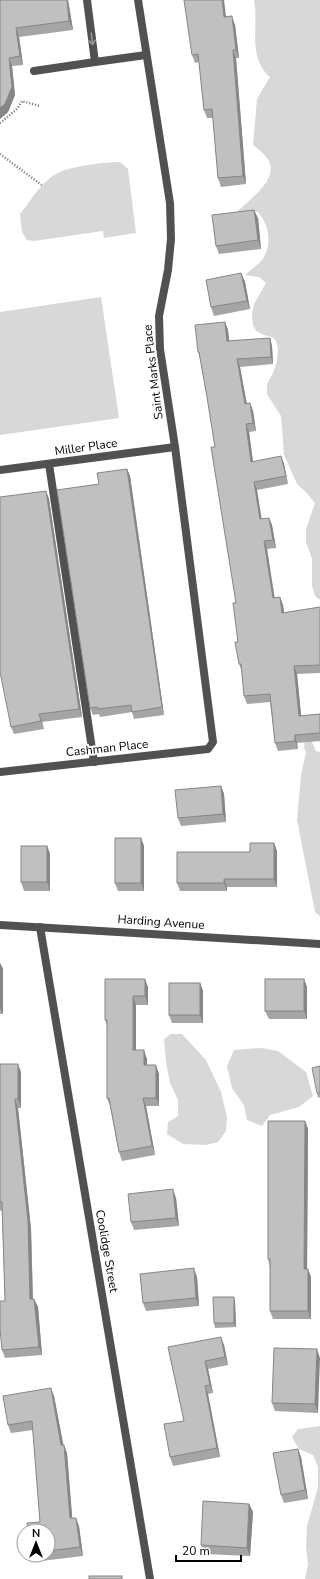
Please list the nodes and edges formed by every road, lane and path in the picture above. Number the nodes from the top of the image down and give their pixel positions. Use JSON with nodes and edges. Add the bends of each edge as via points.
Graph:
{"nodes":[{"id":1,"x":87,"y":0,"type":"edge"},
{"id":2,"x":138,"y":0,"type":"edge"},
{"id":3,"x":146,"y":55,"type":"junction"},
{"id":4,"x":95,"y":62,"type":"junction"},
{"id":5,"x":34,"y":71,"type":"dead end"},
{"id":6,"x":40,"y":106,"type":"dead end"},
{"id":7,"x":0,"y":123,"type":"edge"},
{"id":8,"x":0,"y":154,"type":"edge"},
{"id":9,"x":43,"y":186,"type":"dead end"},
{"id":10,"x":174,"y":447,"type":"junction"},
{"id":11,"x":49,"y":464,"type":"junction"},
{"id":12,"x":0,"y":470,"type":"edge"},
{"id":13,"x":213,"y":742,"type":"joint"},
{"id":14,"x":94,"y":762,"type":"junction"},
{"id":15,"x":0,"y":772,"type":"edge"},
{"id":16,"x":0,"y":925,"type":"edge"},
{"id":17,"x":40,"y":927,"type":"junction"},
{"id":18,"x":320,"y":944,"type":"edge"},
{"id":19,"x":150,"y":1579,"type":"edge"}],
"edges":[{"from":1,"to":4,"type":"street","one_way":true},
{"from":2,"to":3,"type":"street","name":"Saint Marks Place"},
{"from":3,"to":4,"type":"street"},
{"from":3,"to":10,"type":"street","name":"Saint Marks Place","via":[[171,220],[170,254],[158,316],[158,331]]},
{"from":4,"to":5,"type":"street"},
{"from":6,"to":7,"type":"path","via":[[22,101],[17,109]]},
{"from":8,"to":9,"type":"path"},
{"from":10,"to":11,"type":"street","name":"Miller Place"},
{"from":10,"to":13,"type":"street","name":"Saint Marks Place"},
{"from":11,"to":12,"type":"street","name":"Miller Place"},
{"from":11,"to":14,"type":"street"},
{"from":13,"to":14,"type":"street","name":"Cashman Place","via":[[208,749]]},
{"from":14,"to":15,"type":"street","name":"Cashman Place"},
{"from":16,"to":17,"type":"street","name":"Harding Avenue"},
{"from":17,"to":18,"type":"street","name":"Harding Avenue"},
{"from":17,"to":19,"type":"street","name":"Coolidge Street"}]}
